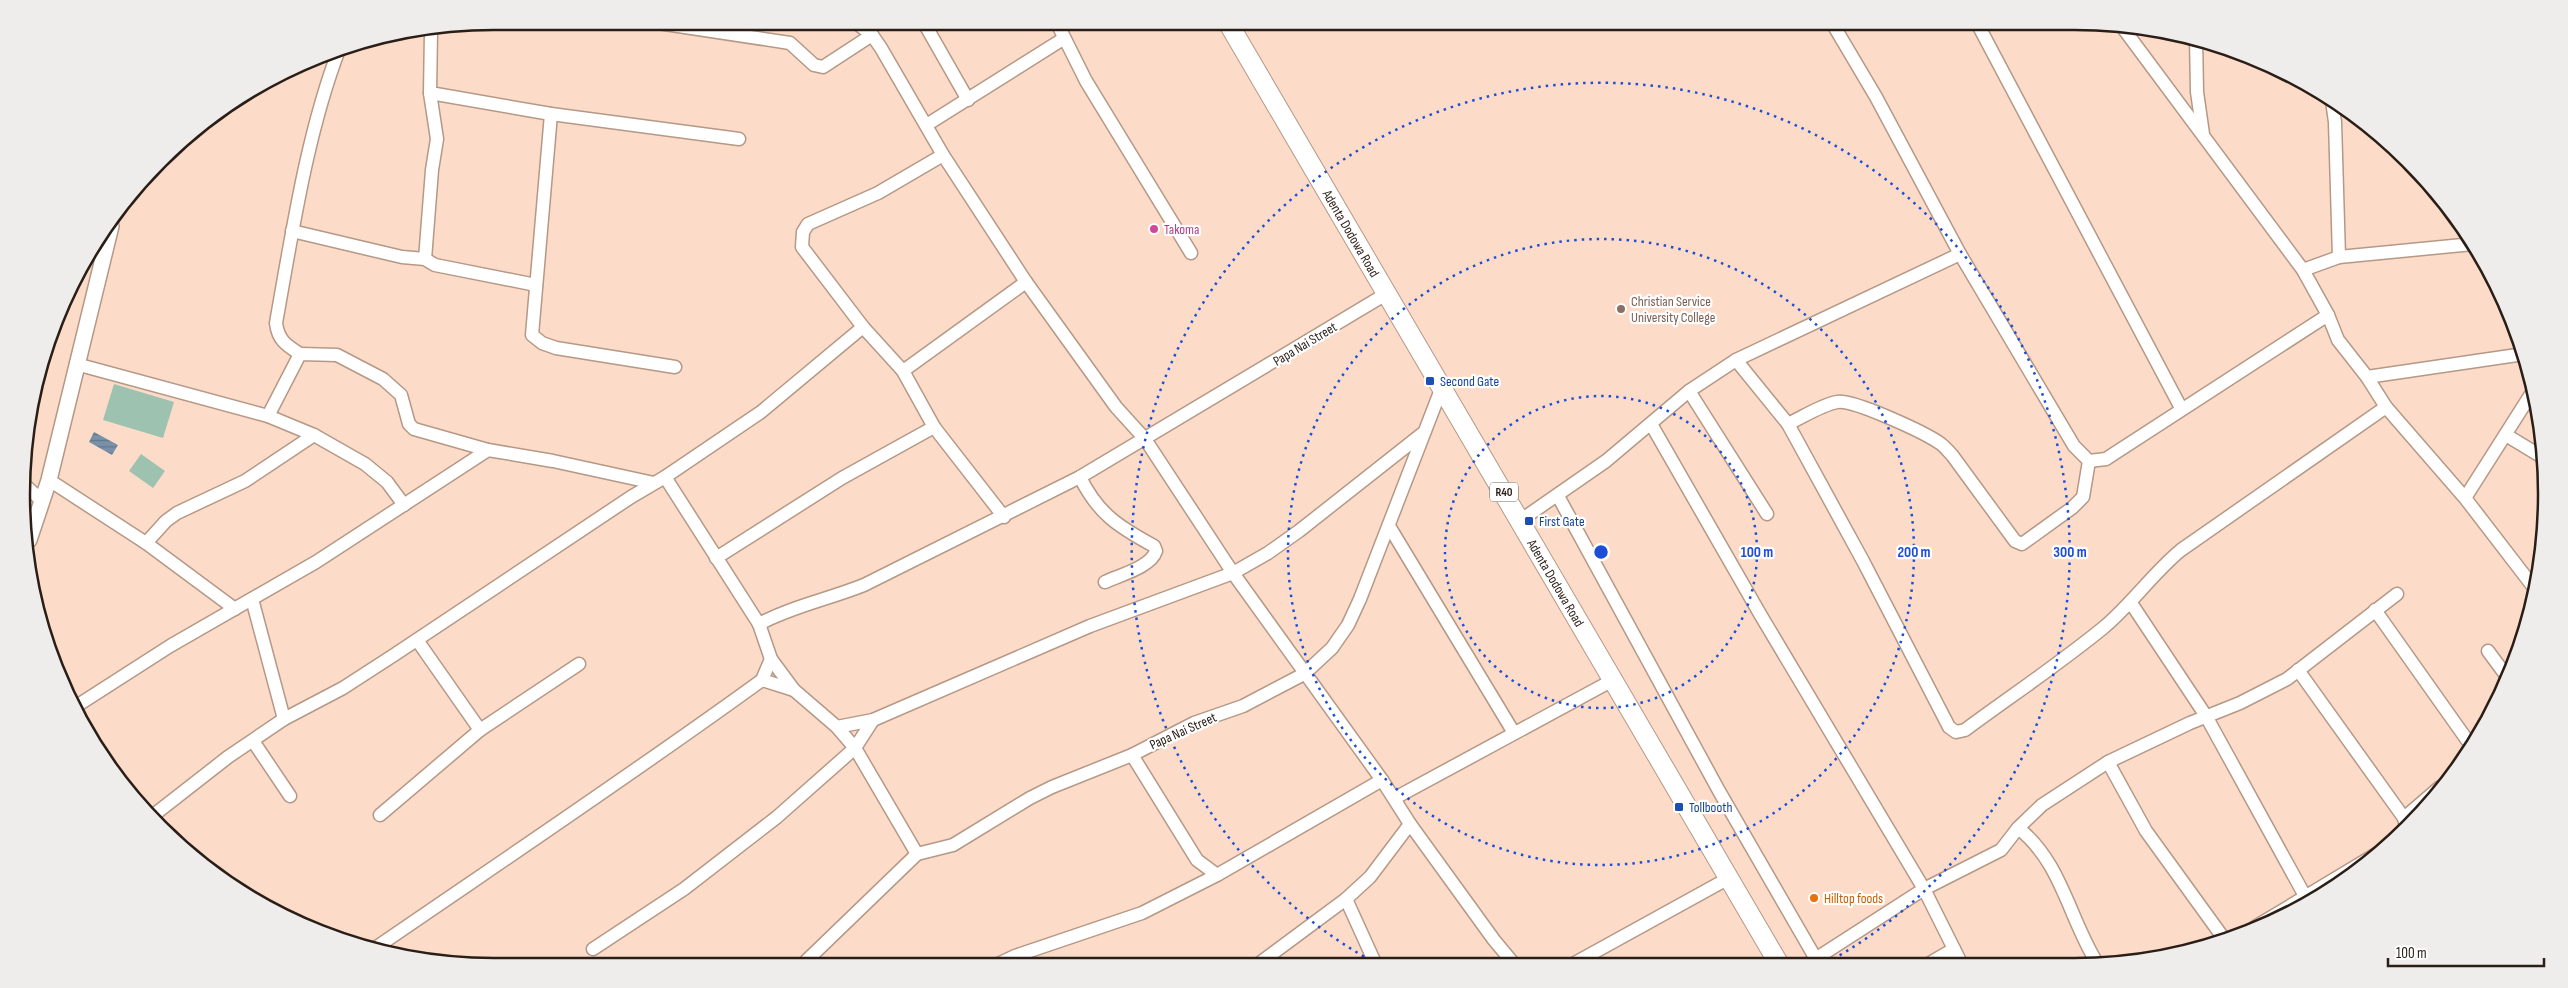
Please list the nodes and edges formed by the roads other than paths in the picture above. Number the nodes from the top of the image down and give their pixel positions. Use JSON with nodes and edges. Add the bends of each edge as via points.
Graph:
{"nodes":[{"id":1,"x":704,"y":30,"type":"edge"},
{"id":2,"x":866,"y":30,"type":"edge"},
{"id":3,"x":928,"y":30,"type":"edge"},
{"id":4,"x":1060,"y":30,"type":"edge"},
{"id":5,"x":1232,"y":30,"type":"edge"},
{"id":6,"x":1836,"y":30,"type":"edge"},
{"id":7,"x":1981,"y":30,"type":"edge"},
{"id":8,"x":2127,"y":33,"type":"edge"},
{"id":9,"x":431,"y":34,"type":"edge"},
{"id":10,"x":872,"y":35,"type":"junction"},
{"id":11,"x":1063,"y":39,"type":"junction"},
{"id":12,"x":2196,"y":47,"type":"edge"},
{"id":13,"x":336,"y":58,"type":"edge"},
{"id":14,"x":2197,"y":92,"type":"junction"},
{"id":15,"x":430,"y":93,"type":"junction"},
{"id":16,"x":968,"y":100,"type":"junction"},
{"id":17,"x":2178,"y":101,"type":"junction"},
{"id":18,"x":2334,"y":109,"type":"edge"},
{"id":19,"x":551,"y":114,"type":"junction"},
{"id":20,"x":928,"y":124,"type":"junction"},
{"id":21,"x":2204,"y":136,"type":"junction"},
{"id":22,"x":739,"y":139,"type":"dead end"},
{"id":23,"x":943,"y":155,"type":"junction"},
{"id":24,"x":292,"y":231,"type":"junction"},
{"id":25,"x":109,"y":235,"type":"edge"},
{"id":26,"x":2465,"y":244,"type":"edge"},
{"id":27,"x":1191,"y":253,"type":"dead end"},
{"id":28,"x":1960,"y":254,"type":"junction"},
{"id":29,"x":2339,"y":257,"type":"junction"},
{"id":30,"x":425,"y":259,"type":"junction"},
{"id":31,"x":2303,"y":270,"type":"junction"},
{"id":32,"x":1026,"y":282,"type":"junction"},
{"id":33,"x":536,"y":285,"type":"junction"},
{"id":34,"x":1386,"y":294,"type":"junction"},
{"id":35,"x":2328,"y":315,"type":"junction"},
{"id":36,"x":864,"y":327,"type":"junction"},
{"id":37,"x":300,"y":354,"type":"junction"},
{"id":38,"x":2516,"y":355,"type":"edge"},
{"id":39,"x":1736,"y":360,"type":"junction"},
{"id":40,"x":76,"y":364,"type":"junction"},
{"id":41,"x":676,"y":367,"type":"dead end"},
{"id":42,"x":902,"y":371,"type":"junction"},
{"id":43,"x":2367,"y":377,"type":"junction"},
{"id":44,"x":1442,"y":386,"type":"junction"},
{"id":45,"x":1689,"y":391,"type":"junction"},
{"id":46,"x":2528,"y":399,"type":"edge"},
{"id":47,"x":2386,"y":407,"type":"junction"},
{"id":48,"x":2181,"y":408,"type":"junction"},
{"id":49,"x":268,"y":416,"type":"junction"},
{"id":50,"x":1651,"y":424,"type":"junction"},
{"id":51,"x":1788,"y":424,"type":"junction"},
{"id":52,"x":934,"y":426,"type":"junction"},
{"id":53,"x":1424,"y":433,"type":"junction"},
{"id":54,"x":314,"y":435,"type":"junction"},
{"id":55,"x":2506,"y":435,"type":"junction"},
{"id":56,"x":1145,"y":439,"type":"junction"},
{"id":57,"x":488,"y":450,"type":"junction"},
{"id":58,"x":2536,"y":453,"type":"edge"},
{"id":59,"x":2089,"y":461,"type":"junction"},
{"id":60,"x":665,"y":477,"type":"junction"},
{"id":61,"x":1080,"y":478,"type":"junction"},
{"id":62,"x":48,"y":480,"type":"junction"},
{"id":63,"x":654,"y":483,"type":"junction"},
{"id":64,"x":30,"y":490,"type":"edge"},
{"id":65,"x":1558,"y":496,"type":"junction"},
{"id":66,"x":2465,"y":498,"type":"junction"},
{"id":67,"x":42,"y":501,"type":"junction"},
{"id":68,"x":404,"y":505,"type":"junction"},
{"id":69,"x":1767,"y":514,"type":"dead end"},
{"id":70,"x":1004,"y":517,"type":"junction"},
{"id":71,"x":1521,"y":520,"type":"junction"},
{"id":72,"x":1389,"y":526,"type":"junction"},
{"id":73,"x":32,"y":532,"type":"edge"},
{"id":74,"x":146,"y":543,"type":"junction"},
{"id":75,"x":716,"y":558,"type":"junction"},
{"id":76,"x":1232,"y":573,"type":"junction"},
{"id":77,"x":1105,"y":582,"type":"dead end"},
{"id":78,"x":2530,"y":582,"type":"edge"},
{"id":79,"x":2397,"y":594,"type":"dead end"},
{"id":80,"x":252,"y":599,"type":"junction"},
{"id":81,"x":2131,"y":603,"type":"junction"},
{"id":82,"x":235,"y":609,"type":"junction"},
{"id":83,"x":2375,"y":610,"type":"junction"},
{"id":84,"x":759,"y":624,"type":"junction"},
{"id":85,"x":417,"y":640,"type":"junction"},
{"id":86,"x":2488,"y":650,"type":"dead end"},
{"id":87,"x":771,"y":659,"type":"junction"},
{"id":88,"x":579,"y":664,"type":"dead end"},
{"id":89,"x":2298,"y":670,"type":"junction"},
{"id":90,"x":2503,"y":672,"type":"edge"},
{"id":91,"x":1304,"y":674,"type":"junction"},
{"id":92,"x":762,"y":680,"type":"junction"},
{"id":93,"x":1613,"y":680,"type":"junction"},
{"id":94,"x":794,"y":690,"type":"junction"},
{"id":95,"x":80,"y":703,"type":"edge"},
{"id":96,"x":2206,"y":716,"type":"junction"},
{"id":97,"x":284,"y":719,"type":"junction"},
{"id":98,"x":873,"y":720,"type":"junction"},
{"id":99,"x":837,"y":727,"type":"junction"},
{"id":100,"x":480,"y":730,"type":"junction"},
{"id":101,"x":1514,"y":733,"type":"junction"},
{"id":102,"x":2467,"y":740,"type":"edge"},
{"id":103,"x":253,"y":741,"type":"junction"},
{"id":104,"x":855,"y":748,"type":"junction"},
{"id":105,"x":1132,"y":755,"type":"junction"},
{"id":106,"x":2108,"y":762,"type":"junction"},
{"id":107,"x":1382,"y":780,"type":"junction"},
{"id":108,"x":290,"y":796,"type":"dead end"},
{"id":109,"x":1394,"y":798,"type":"junction"},
{"id":110,"x":157,"y":813,"type":"edge"},
{"id":111,"x":380,"y":815,"type":"dead end"},
{"id":112,"x":2404,"y":820,"type":"edge"},
{"id":113,"x":1410,"y":824,"type":"junction"},
{"id":114,"x":2018,"y":828,"type":"junction"},
{"id":115,"x":917,"y":854,"type":"junction"},
{"id":116,"x":1197,"y":860,"type":"junction"},
{"id":117,"x":1217,"y":875,"type":"junction"},
{"id":118,"x":1728,"y":878,"type":"junction"},
{"id":119,"x":2330,"y":881,"type":"edge"},
{"id":120,"x":1196,"y":885,"type":"junction"},
{"id":121,"x":1924,"y":889,"type":"junction"},
{"id":122,"x":2305,"y":896,"type":"junction"},
{"id":123,"x":1346,"y":899,"type":"junction"},
{"id":124,"x":2300,"y":899,"type":"edge"},
{"id":125,"x":2220,"y":934,"type":"edge"},
{"id":126,"x":381,"y":944,"type":"edge"},
{"id":127,"x":593,"y":949,"type":"dead end"},
{"id":128,"x":1954,"y":949,"type":"junction"},
{"id":129,"x":2094,"y":957,"type":"edge"},
{"id":130,"x":809,"y":958,"type":"edge"},
{"id":131,"x":1010,"y":958,"type":"edge"},
{"id":132,"x":1266,"y":958,"type":"edge"},
{"id":133,"x":1373,"y":958,"type":"edge"},
{"id":134,"x":1510,"y":958,"type":"edge"},
{"id":135,"x":1584,"y":958,"type":"edge"},
{"id":136,"x":1775,"y":958,"type":"edge"},
{"id":137,"x":1810,"y":958,"type":"edge"},
{"id":138,"x":1817,"y":958,"type":"edge"},
{"id":139,"x":1939,"y":958,"type":"edge"},
{"id":140,"x":1958,"y":958,"type":"edge"}],
"edges":[{"from":1,"to":10,"type":"street","via":[[790,43],[814,65],[823,67]]},
{"from":2,"to":10,"type":"street"},
{"from":3,"to":16,"type":"street"},
{"from":4,"to":11,"type":"street"},
{"from":5,"to":34,"type":"main road","name":"Adenta Dodowa Road","number":"R40"},
{"from":6,"to":28,"type":"street"},
{"from":7,"to":48,"type":"street"},
{"from":8,"to":17,"type":"street"},
{"from":9,"to":15,"type":"street"},
{"from":10,"to":20,"type":"street"},
{"from":11,"to":16,"type":"street"},
{"from":11,"to":27,"type":"street"},
{"from":12,"to":14,"type":"street"},
{"from":13,"to":24,"type":"street","via":[[327,81]]},
{"from":14,"to":17,"type":"street"},
{"from":14,"to":21,"type":"street"},
{"from":15,"to":19,"type":"street"},
{"from":15,"to":30,"type":"street","via":[[437,139]]},
{"from":16,"to":20,"type":"street"},
{"from":17,"to":21,"type":"street"},
{"from":18,"to":29,"type":"street"},
{"from":19,"to":22,"type":"street"},
{"from":19,"to":33,"type":"street"},
{"from":20,"to":23,"type":"street"},
{"from":21,"to":31,"type":"street"},
{"from":23,"to":32,"type":"street"},
{"from":23,"to":36,"type":"street","via":[[878,193],[808,224],[803,232],[802,247]]},
{"from":24,"to":30,"type":"street","via":[[402,257]]},
{"from":24,"to":37,"type":"street","via":[[276,323],[283,343]]},
{"from":25,"to":40,"type":"street"},
{"from":26,"to":29,"type":"street"},
{"from":28,"to":39,"type":"street"},
{"from":28,"to":59,"type":"street","via":[[2074,446]]},
{"from":29,"to":31,"type":"street"},
{"from":30,"to":33,"type":"street","via":[[435,265]]},
{"from":31,"to":35,"type":"street"},
{"from":32,"to":42,"type":"street"},
{"from":32,"to":56,"type":"street","via":[[1116,407]]},
{"from":33,"to":41,"type":"street","via":[[532,335],[542,343]]},
{"from":34,"to":44,"type":"main road","name":"Adenta Dodowa Road","number":"R40"},
{"from":34,"to":56,"type":"street","name":"Papa Nai Street"},
{"from":35,"to":43,"type":"street","via":[[2338,340]]},
{"from":35,"to":48,"type":"street"},
{"from":36,"to":42,"type":"street"},
{"from":36,"to":60,"type":"street","via":[[761,412]]},
{"from":37,"to":49,"type":"street"},
{"from":37,"to":57,"type":"street","via":[[337,355],[371,371],[399,392],[409,424],[414,429]]},
{"from":38,"to":43,"type":"street"},
{"from":39,"to":45,"type":"street"},
{"from":39,"to":51,"type":"street"},
{"from":40,"to":49,"type":"street"},
{"from":40,"to":62,"type":"street"},
{"from":42,"to":52,"type":"street"},
{"from":43,"to":47,"type":"street"},
{"from":44,"to":53,"type":"street","name":"Papa Nai Street"},
{"from":44,"to":71,"type":"main road","name":"Adenta Dodowa Road","number":"R40"},
{"from":45,"to":50,"type":"street"},
{"from":45,"to":69,"type":"street"},
{"from":46,"to":55,"type":"street"},
{"from":47,"to":66,"type":"street"},
{"from":47,"to":81,"type":"street","via":[[2181,550],[2151,577]]},
{"from":48,"to":59,"type":"street","via":[[2106,459]]},
{"from":49,"to":54,"type":"street"},
{"from":50,"to":65,"type":"street"},
{"from":50,"to":121,"type":"street"},
{"from":51,"to":59,"type":"street","via":[[1826,406],[1845,402],[1859,405],[1928,436],[1952,455],[2015,541],[2022,544],[2083,497]]},
{"from":51,"to":81,"type":"street","via":[[1949,727],[1956,732],[1965,730],[1980,719],[2103,628]]},
{"from":52,"to":70,"type":"street"},
{"from":52,"to":75,"type":"street","via":[[842,478]]},
{"from":53,"to":72,"type":"street","name":"Papa Nai Street"},
{"from":53,"to":76,"type":"street","via":[[1300,531]]},
{"from":54,"to":68,"type":"street","via":[[365,464],[387,482]]},
{"from":54,"to":74,"type":"street","via":[[245,481],[177,513]]},
{"from":55,"to":58,"type":"street"},
{"from":55,"to":66,"type":"street"},
{"from":56,"to":61,"type":"street","name":"Papa Nai Street"},
{"from":56,"to":76,"type":"street"},
{"from":57,"to":63,"type":"street"},
{"from":57,"to":68,"type":"street"},
{"from":60,"to":63,"type":"street"},
{"from":60,"to":75,"type":"street"},
{"from":61,"to":70,"type":"street","name":"Papa Nai Street"},
{"from":61,"to":77,"type":"street","via":[[1088,495],[1107,517],[1154,546],[1156,551],[1147,562]]},
{"from":62,"to":67,"type":"street"},
{"from":62,"to":74,"type":"street"},
{"from":63,"to":85,"type":"street"},
{"from":64,"to":67,"type":"street"},
{"from":65,"to":71,"type":"street"},
{"from":65,"to":137,"type":"street"},
{"from":66,"to":78,"type":"street"},
{"from":67,"to":73,"type":"street"},
{"from":68,"to":80,"type":"street"},
{"from":70,"to":84,"type":"street","name":"Papa Nai Street","via":[[864,585],[838,596],[791,608]]},
{"from":71,"to":93,"type":"main road","name":"Adenta Dodowa Road","number":"R40"},
{"from":72,"to":91,"type":"street","name":"Papa Nai Street","via":[[1348,625],[1332,648]]},
{"from":72,"to":101,"type":"street"},
{"from":74,"to":82,"type":"street"},
{"from":75,"to":84,"type":"street"},
{"from":76,"to":91,"type":"street"},
{"from":76,"to":98,"type":"street","via":[[1090,626]]},
{"from":79,"to":83,"type":"street"},
{"from":80,"to":82,"type":"street"},
{"from":80,"to":97,"type":"street"},
{"from":81,"to":96,"type":"street"},
{"from":82,"to":95,"type":"street"},
{"from":83,"to":89,"type":"street"},
{"from":83,"to":102,"type":"street"},
{"from":84,"to":87,"type":"street"},
{"from":85,"to":97,"type":"street","via":[[343,688]]},
{"from":85,"to":100,"type":"street"},
{"from":86,"to":90,"type":"street"},
{"from":87,"to":92,"type":"street"},
{"from":87,"to":94,"type":"street"},
{"from":88,"to":100,"type":"street"},
{"from":89,"to":96,"type":"street","via":[[2268,690]]},
{"from":89,"to":112,"type":"street"},
{"from":91,"to":105,"type":"street","name":"Papa Nai Street","via":[[1261,697],[1194,723]]},
{"from":91,"to":107,"type":"street"},
{"from":92,"to":94,"type":"street"},
{"from":92,"to":126,"type":"street","via":[[648,763]]},
{"from":93,"to":101,"type":"street"},
{"from":93,"to":118,"type":"main road","name":"Adenta Dodowa Road","number":"R40"},
{"from":94,"to":99,"type":"street"},
{"from":96,"to":106,"type":"street"},
{"from":96,"to":122,"type":"street"},
{"from":97,"to":103,"type":"street"},
{"from":98,"to":99,"type":"street"},
{"from":98,"to":104,"type":"street"},
{"from":99,"to":104,"type":"street"},
{"from":100,"to":111,"type":"street"},
{"from":101,"to":109,"type":"street"},
{"from":103,"to":108,"type":"street"},
{"from":103,"to":110,"type":"street"},
{"from":104,"to":115,"type":"street"},
{"from":104,"to":127,"type":"street","via":[[777,817],[684,889]]},
{"from":105,"to":115,"type":"street","name":"Papa Nai Street","via":[[1030,798],[952,845]]},
{"from":105,"to":116,"type":"street"},
{"from":106,"to":114,"type":"street","via":[[2042,805]]},
{"from":106,"to":125,"type":"street","via":[[2146,831]]},
{"from":107,"to":109,"type":"street"},
{"from":107,"to":117,"type":"street"},
{"from":109,"to":113,"type":"street"},
{"from":113,"to":123,"type":"street","via":[[1370,877]]},
{"from":113,"to":134,"type":"street"},
{"from":114,"to":121,"type":"street","via":[[2001,850]]},
{"from":114,"to":129,"type":"street","via":[[2031,838],[2054,872]]},
{"from":115,"to":130,"type":"street","name":"Papa Nai Street"},
{"from":116,"to":117,"type":"street"},
{"from":116,"to":120,"type":"street"},
{"from":117,"to":120,"type":"street"},
{"from":118,"to":135,"type":"street"},
{"from":118,"to":136,"type":"main road","name":"Adenta Dodowa Road","number":"R40"},
{"from":119,"to":122,"type":"street"},
{"from":120,"to":131,"type":"street","via":[[1142,913]]},
{"from":121,"to":128,"type":"street"},
{"from":121,"to":138,"type":"street"},
{"from":122,"to":124,"type":"street"},
{"from":123,"to":132,"type":"street"},
{"from":123,"to":133,"type":"street"},
{"from":128,"to":139,"type":"street"},
{"from":128,"to":140,"type":"street"}]}
